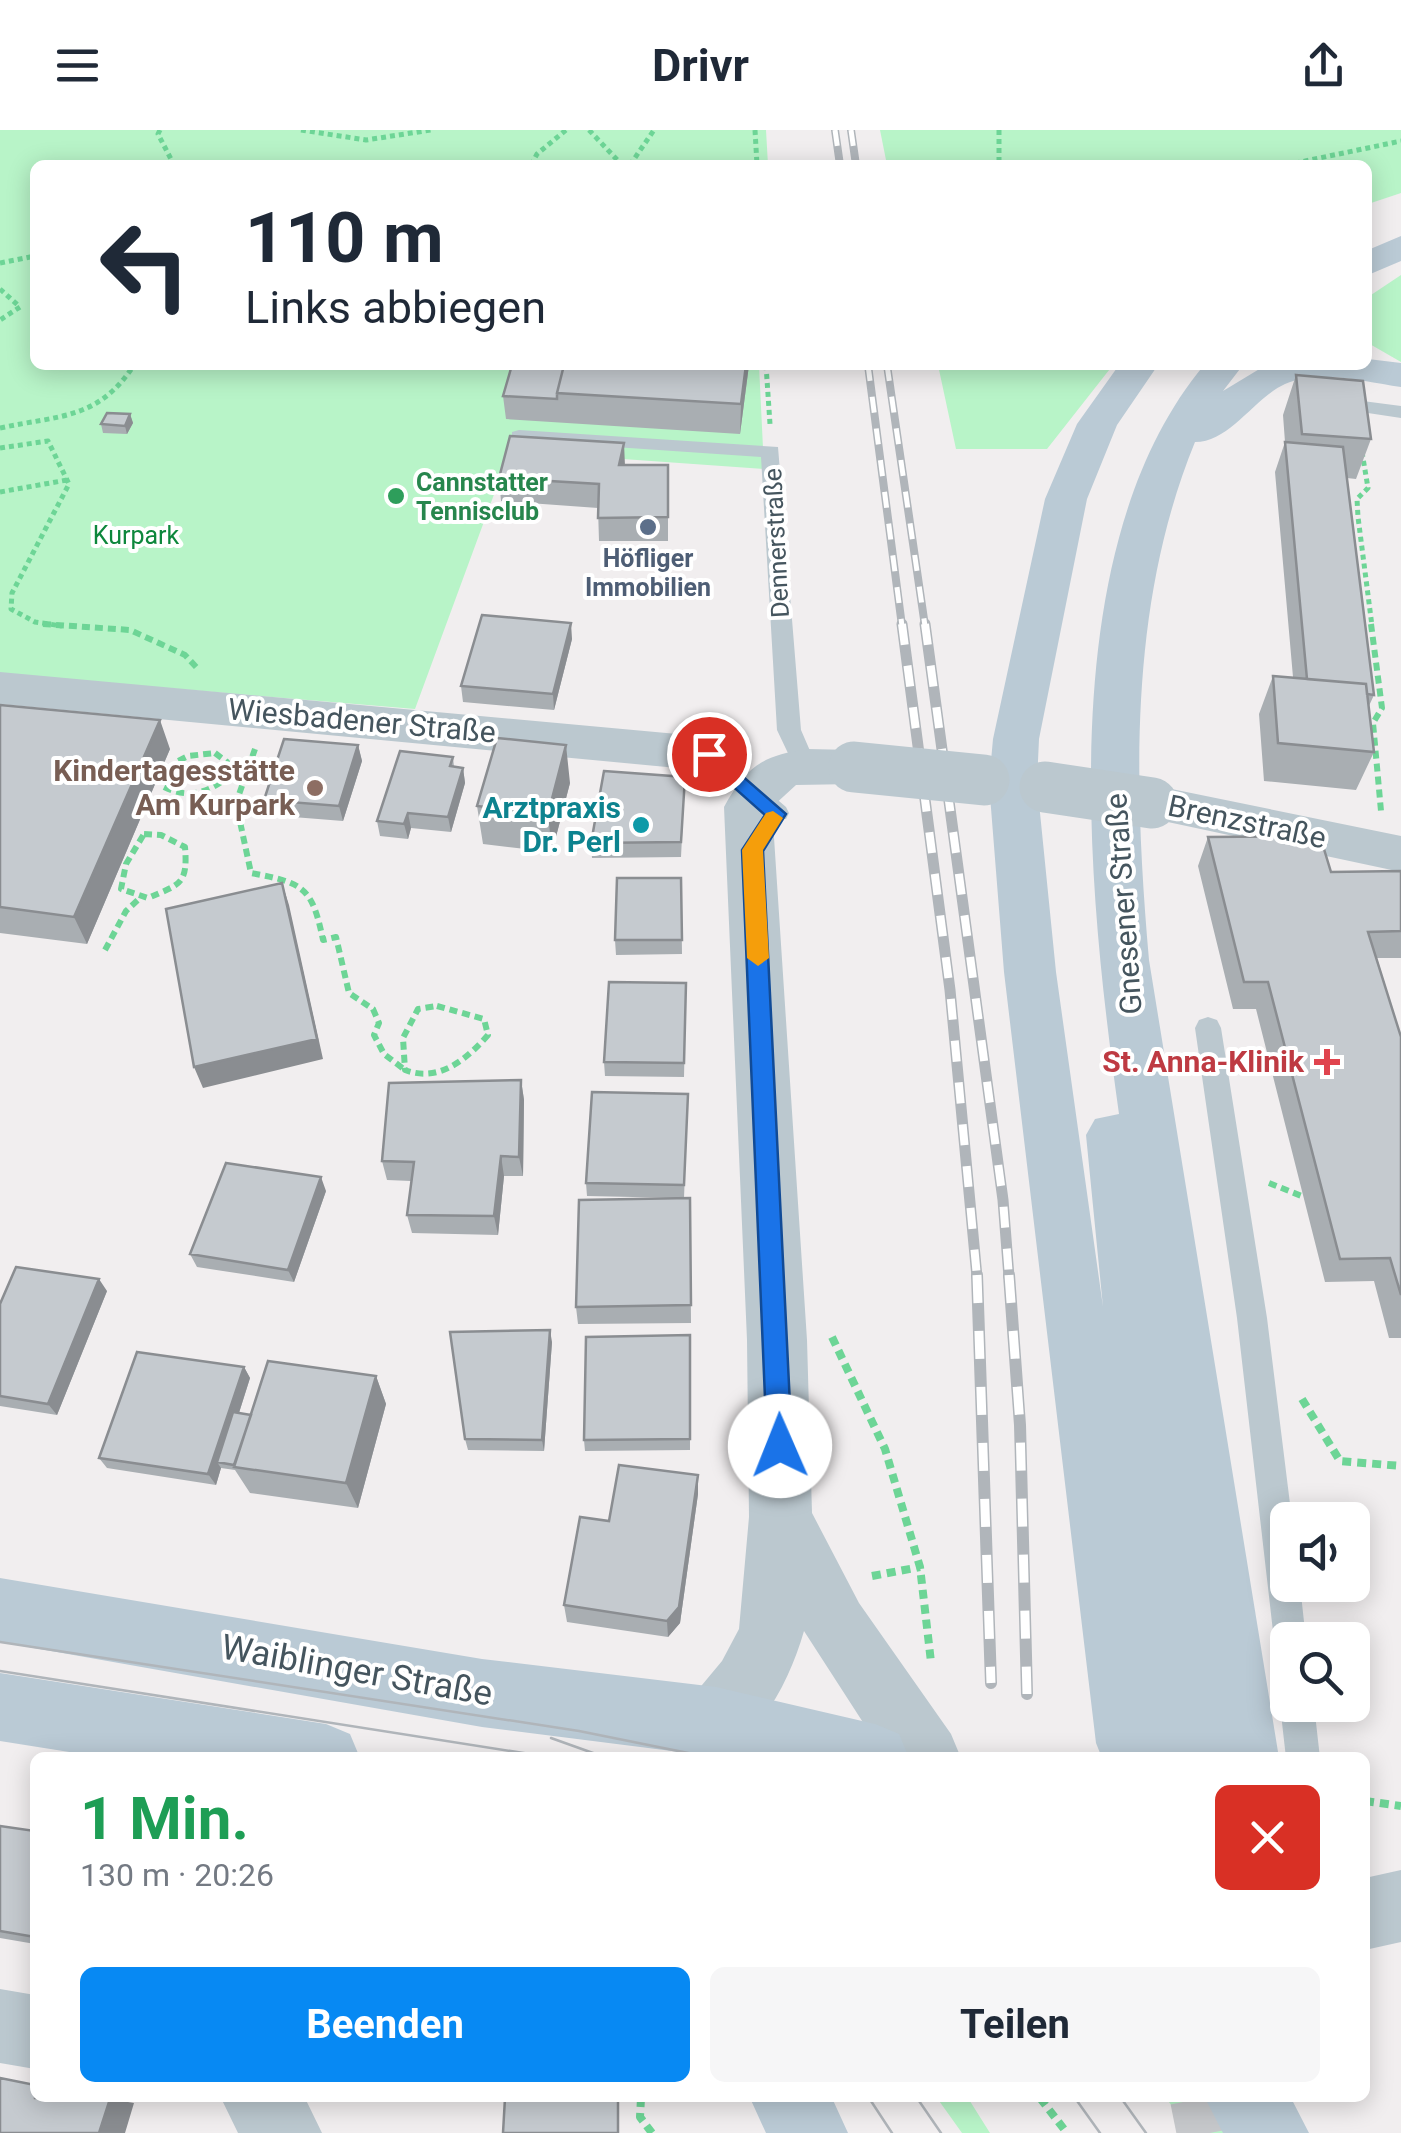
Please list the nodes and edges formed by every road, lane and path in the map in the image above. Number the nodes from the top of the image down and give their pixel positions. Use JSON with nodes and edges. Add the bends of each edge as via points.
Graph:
{"nodes":[{"id":1,"x":301,"y":130,"type":"edge"},
{"id":2,"x":431,"y":130,"type":"edge"},
{"id":3,"x":566,"y":130,"type":"edge"},
{"id":4,"x":588,"y":130,"type":"edge"},
{"id":5,"x":654,"y":130,"type":"edge"},
{"id":6,"x":755,"y":130,"type":"edge"},
{"id":7,"x":999,"y":130,"type":"edge"},
{"id":8,"x":157,"y":131,"type":"edge"},
{"id":9,"x":1401,"y":141,"type":"edge"},
{"id":10,"x":172,"y":160,"type":"edge"},
{"id":11,"x":534,"y":160,"type":"edge"},
{"id":12,"x":617,"y":160,"type":"edge"},
{"id":13,"x":633,"y":160,"type":"edge"},
{"id":14,"x":757,"y":160,"type":"edge"},
{"id":15,"x":999,"y":160,"type":"edge"},
{"id":16,"x":1310,"y":160,"type":"edge"},
{"id":17,"x":1401,"y":224,"type":"edge"},
{"id":18,"x":1372,"y":237,"type":"edge"},
{"id":19,"x":1401,"y":247,"type":"edge"},
{"id":20,"x":30,"y":257,"type":"edge"},
{"id":21,"x":1372,"y":262,"type":"edge"},
{"id":22,"x":0,"y":263,"type":"edge"},
{"id":23,"x":0,"y":289,"type":"edge"},
{"id":24,"x":0,"y":320,"type":"edge"},
{"id":25,"x":1372,"y":356,"type":"edge"},
{"id":26,"x":131,"y":370,"type":"edge"},
{"id":27,"x":766,"y":370,"type":"edge"},
{"id":28,"x":1136,"y":370,"type":"edge"},
{"id":29,"x":1186,"y":370,"type":"edge"},
{"id":30,"x":1220,"y":370,"type":"edge"},
{"id":31,"x":1304,"y":370,"type":"edge"},
{"id":32,"x":1356,"y":370,"type":"edge"},
{"id":33,"x":1401,"y":374,"type":"edge"},
{"id":34,"x":1354,"y":406,"type":"edge"},
{"id":35,"x":1401,"y":412,"type":"edge"},
{"id":36,"x":0,"y":428,"type":"edge"},
{"id":37,"x":519,"y":436,"type":"edge"},
{"id":38,"x":1,"y":447,"type":"edge"},
{"id":39,"x":1172,"y":449,"type":"junction"},
{"id":40,"x":1352,"y":449,"type":"edge"},
{"id":41,"x":771,"y":451,"type":"junction"},
{"id":42,"x":68,"y":480,"type":"junction"},
{"id":43,"x":0,"y":492,"type":"edge"},
{"id":44,"x":1347,"y":516,"type":"edge"},
{"id":45,"x":1358,"y":516,"type":"junction"},
{"id":46,"x":12,"y":594,"type":"junction"},
{"id":47,"x":1356,"y":594,"type":"edge"},
{"id":48,"x":1366,"y":595,"type":"junction"},
{"id":49,"x":0,"y":596,"type":"edge"},
{"id":50,"x":1367,"y":680,"type":"edge"},
{"id":51,"x":1378,"y":681,"type":"junction"},
{"id":52,"x":0,"y":688,"type":"edge"},
{"id":53,"x":187,"y":706,"type":"junction"},
{"id":54,"x":257,"y":743,"type":"dead end"},
{"id":55,"x":715,"y":749,"type":"joint"},
{"id":56,"x":181,"y":756,"type":"joint"},
{"id":57,"x":1364,"y":757,"type":"edge"},
{"id":58,"x":1376,"y":758,"type":"junction"},
{"id":59,"x":825,"y":770,"type":"junction"},
{"id":60,"x":1014,"y":783,"type":"junction"},
{"id":61,"x":761,"y":819,"type":"junction"},
{"id":62,"x":1393,"y":852,"type":"edge"},
{"id":63,"x":140,"y":898,"type":"junction"},
{"id":64,"x":105,"y":950,"type":"dead end"},
{"id":65,"x":1208,"y":1028,"type":"dead end"},
{"id":66,"x":405,"y":1073,"type":"junction"},
{"id":67,"x":827,"y":1327,"type":"dead end"},
{"id":68,"x":1299,"y":1395,"type":"dead end"},
{"id":69,"x":1401,"y":1466,"type":"edge"},
{"id":70,"x":781,"y":1518,"type":"junction"},
{"id":71,"x":920,"y":1566,"type":"junction"},
{"id":72,"x":858,"y":1578,"type":"dead end"},
{"id":73,"x":0,"y":1610,"type":"edge"},
{"id":74,"x":1288,"y":1622,"type":"edge"},
{"id":75,"x":932,"y":1673,"type":"dead end"},
{"id":76,"x":0,"y":1707,"type":"edge"},
{"id":77,"x":716,"y":1721,"type":"junction"},
{"id":78,"x":1299,"y":1722,"type":"edge"},
{"id":79,"x":1155,"y":1750,"type":"edge"},
{"id":80,"x":288,"y":1752,"type":"edge"},
{"id":81,"x":848,"y":1752,"type":"edge"},
{"id":82,"x":923,"y":1752,"type":"edge"},
{"id":83,"x":1244,"y":1752,"type":"edge"},
{"id":84,"x":1303,"y":1752,"type":"edge"},
{"id":85,"x":1370,"y":1802,"type":"edge"},
{"id":86,"x":1401,"y":1806,"type":"edge"},
{"id":87,"x":1401,"y":1906,"type":"edge"},
{"id":88,"x":1370,"y":1913,"type":"edge"},
{"id":89,"x":0,"y":2026,"type":"edge"},
{"id":90,"x":30,"y":2031,"type":"edge"},
{"id":91,"x":262,"y":2102,"type":"edge"},
{"id":92,"x":641,"y":2102,"type":"edge"},
{"id":93,"x":791,"y":2102,"type":"edge"},
{"id":94,"x":1043,"y":2102,"type":"edge"},
{"id":95,"x":1247,"y":2102,"type":"edge"},
{"id":96,"x":640,"y":2117,"type":"junction"},
{"id":97,"x":284,"y":2133,"type":"edge"},
{"id":98,"x":640,"y":2133,"type":"edge"},
{"id":99,"x":652,"y":2133,"type":"edge"},
{"id":100,"x":810,"y":2133,"type":"edge"},
{"id":101,"x":1067,"y":2133,"type":"edge"},
{"id":102,"x":1270,"y":2133,"type":"edge"}],
"edges":[{"from":1,"to":2,"type":"path","via":[[372,142]]},
{"from":3,"to":11,"type":"path"},
{"from":4,"to":12,"type":"path"},
{"from":5,"to":13,"type":"path"},
{"from":6,"to":14,"type":"path"},
{"from":7,"to":15,"type":"path"},
{"from":8,"to":10,"type":"path"},
{"from":9,"to":16,"type":"path"},
{"from":17,"to":18,"type":"main road"},
{"from":19,"to":21,"type":"main road"},
{"from":20,"to":22,"type":"path"},
{"from":23,"to":24,"type":"path","via":[[20,307]]},
{"from":25,"to":33,"type":"main road"},
{"from":26,"to":36,"type":"path","via":[[117,391],[92,408]]},
{"from":27,"to":41,"type":"path"},
{"from":28,"to":60,"type":"main road","via":[[1096,424],[1066,499],[1013,756]]},
{"from":29,"to":79,"type":"main road","name":"Gnesener Straße","via":[[1144,434],[1121,493],[1090,632],[1086,740],[1088,898]]},
{"from":30,"to":39,"type":"main road","name":"Gnesener Straße","via":[[1185,418]]},
{"from":31,"to":39,"type":"main road","via":[[1274,375]]},
{"from":32,"to":33,"type":"main road"},
{"from":34,"to":35,"type":"lane"},
{"from":37,"to":41,"type":"lane","name":"Dennerstraße"},
{"from":38,"to":42,"type":"path","via":[[48,442]]},
{"from":39,"to":83,"type":"main road","name":"Gnesener Straße","via":[[1151,502],[1129,596],[1114,762],[1116,874]]},
{"from":40,"to":45,"type":"path","via":[[1362,450],[1368,488],[1357,499]]},
{"from":41,"to":59,"type":"lane","name":"Dennerstraße","via":[[790,730]]},
{"from":42,"to":43,"type":"path"},
{"from":42,"to":46,"type":"path"},
{"from":44,"to":45,"type":"path"},
{"from":45,"to":48,"type":"path"},
{"from":46,"to":49,"type":"path"},
{"from":46,"to":53,"type":"path","via":[[11,608],[21,618],[125,629],[193,660],[202,674]]},
{"from":47,"to":48,"type":"path"},
{"from":48,"to":51,"type":"path"},
{"from":50,"to":51,"type":"path"},
{"from":51,"to":58,"type":"path"},
{"from":52,"to":53,"type":"street","name":"Wiesbadener Straße"},
{"from":53,"to":55,"type":"street","name":"Wiesbadener Straße"},
{"from":54,"to":66,"type":"path","via":[[236,803],[250,873],[302,884],[314,896],[323,940],[336,937],[349,993],[373,1009],[380,1050]]},
{"from":55,"to":61,"type":"lane"},
{"from":56,"to":56,"type":"path","via":[[216,753],[228,762],[228,776],[214,789],[174,793],[164,780]]},
{"from":57,"to":58,"type":"path"},
{"from":58,"to":62,"type":"path"},
{"from":59,"to":60,"type":"street","name":"Brenzstraße","bridge":true},
{"from":59,"to":61,"type":"street"},
{"from":60,"to":62,"type":"street","name":"Brenzstraße","bridge":true,"via":[[1152,802]]},
{"from":60,"to":79,"type":"main road","via":[[1030,972]]},
{"from":61,"to":70,"type":"street"},
{"from":63,"to":63,"type":"path","via":[[180,884],[185,846],[144,834],[126,864],[122,889]]},
{"from":63,"to":64,"type":"path"},
{"from":65,"to":74,"type":"lane"},
{"from":66,"to":66,"type":"path","via":[[436,1075],[477,1051],[488,1035],[484,1019],[437,1006],[418,1010],[404,1038]]},
{"from":67,"to":71,"type":"path","via":[[886,1449]]},
{"from":68,"to":69,"type":"path","via":[[1340,1461]]},
{"from":70,"to":77,"type":"street","via":[[771,1634],[746,1685]]},
{"from":70,"to":82,"type":"street","via":[[836,1626]]},
{"from":71,"to":72,"type":"path"},
{"from":71,"to":75,"type":"path"},
{"from":73,"to":77,"type":"main road","name":"Waiblinger Straße","via":[[482,1692]]},
{"from":76,"to":80,"type":"main road"},
{"from":77,"to":81,"type":"main road","name":"Waiblinger Straße"},
{"from":78,"to":84,"type":"lane"},
{"from":85,"to":86,"type":"path"},
{"from":87,"to":88,"type":"street"},
{"from":89,"to":90,"type":"street"},
{"from":91,"to":97,"type":"street"},
{"from":92,"to":96,"type":"path"},
{"from":93,"to":100,"type":"main road"},
{"from":94,"to":101,"type":"path"},
{"from":95,"to":102,"type":"main road"},
{"from":96,"to":98,"type":"path"},
{"from":96,"to":99,"type":"path"}]}
